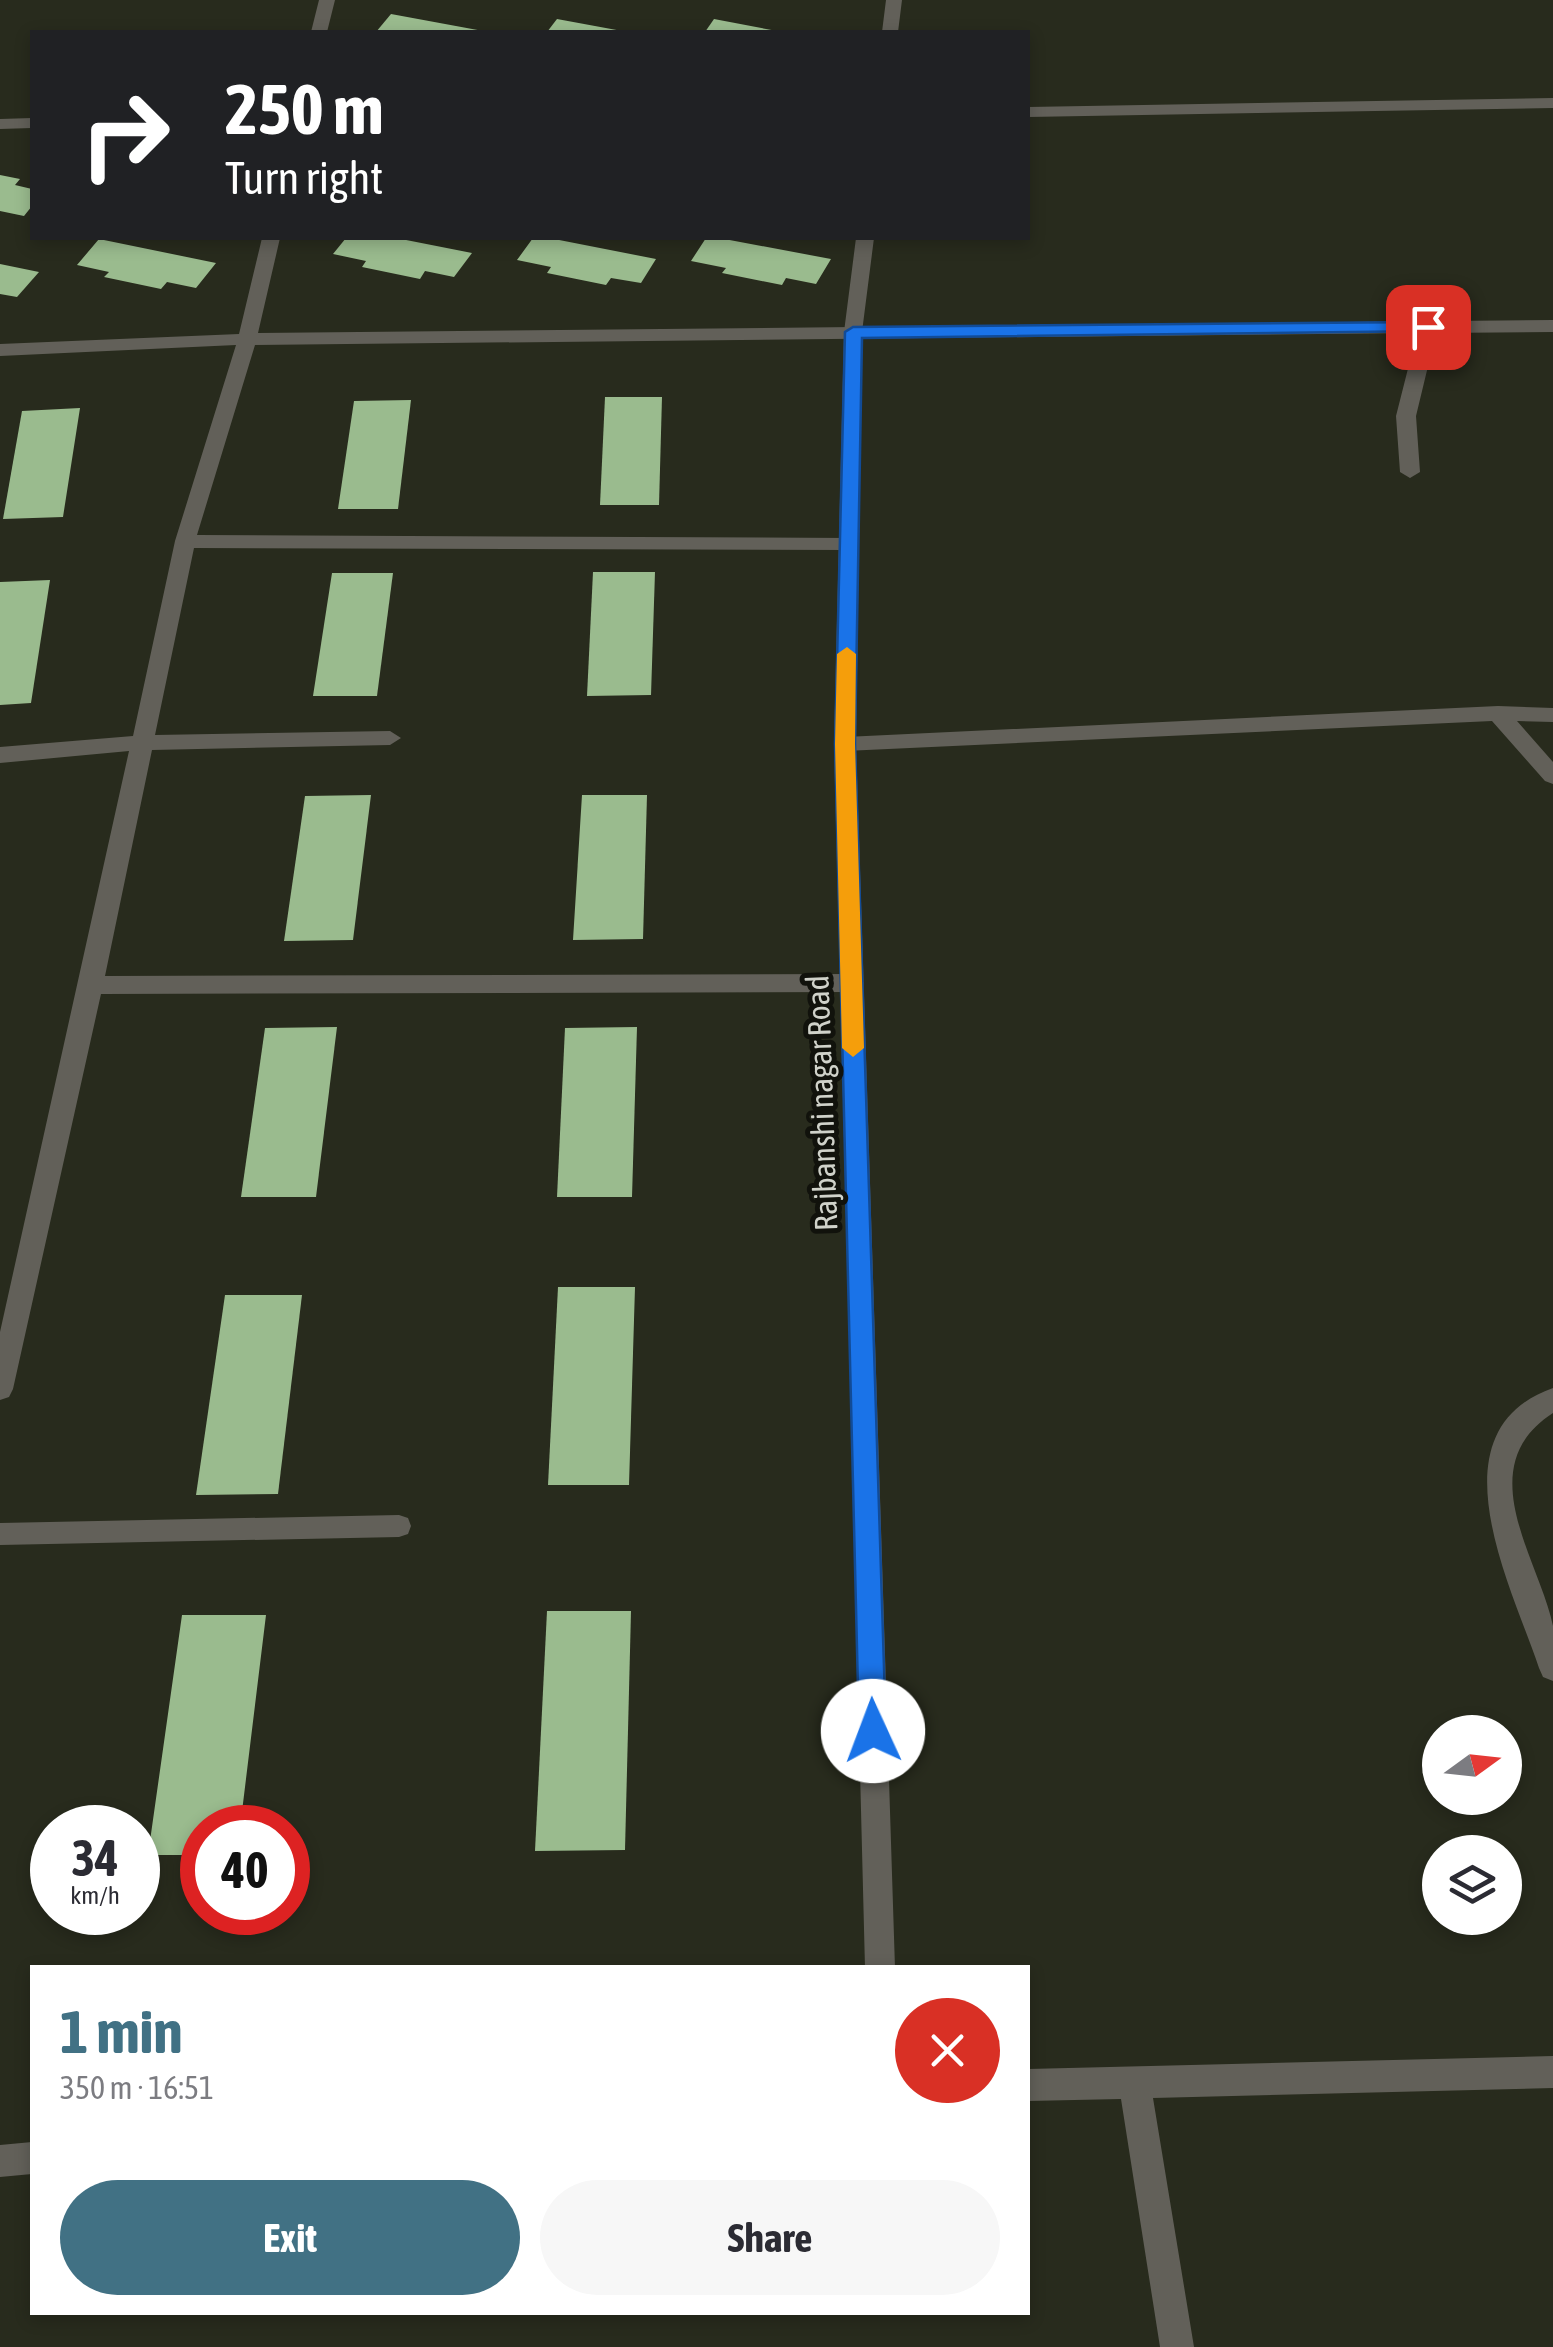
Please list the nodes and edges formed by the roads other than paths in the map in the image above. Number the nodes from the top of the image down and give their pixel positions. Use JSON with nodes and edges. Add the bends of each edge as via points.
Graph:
{"nodes":[{"id":1,"x":327,"y":0,"type":"edge"},
{"id":2,"x":894,"y":0,"type":"edge"},
{"id":3,"x":320,"y":30,"type":"edge"},
{"id":4,"x":890,"y":30,"type":"edge"},
{"id":5,"x":1553,"y":103,"type":"edge"},
{"id":6,"x":1030,"y":112,"type":"edge"},
{"id":7,"x":30,"y":122,"type":"edge"},
{"id":8,"x":0,"y":124,"type":"edge"},
{"id":9,"x":271,"y":240,"type":"edge"},
{"id":10,"x":865,"y":240,"type":"edge"},
{"id":11,"x":1553,"y":326,"type":"edge"},
{"id":12,"x":1428,"y":327,"type":"junction"},
{"id":13,"x":853,"y":332,"type":"junction"},
{"id":14,"x":248,"y":339,"type":"junction"},
{"id":15,"x":0,"y":350,"type":"edge"},
{"id":16,"x":1410,"y":472,"type":"dead end"},
{"id":17,"x":184,"y":541,"type":"junction"},
{"id":18,"x":849,"y":544,"type":"junction"},
{"id":19,"x":1498,"y":713,"type":"junction"},
{"id":20,"x":1553,"y":715,"type":"edge"},
{"id":21,"x":390,"y":738,"type":"dead end"},
{"id":22,"x":140,"y":744,"type":"junction"},
{"id":23,"x":845,"y":744,"type":"junction"},
{"id":24,"x":0,"y":755,"type":"edge"},
{"id":25,"x":1553,"y":776,"type":"edge"},
{"id":26,"x":852,"y":983,"type":"junction"},
{"id":27,"x":90,"y":985,"type":"junction"},
{"id":28,"x":6,"y":1334,"type":"edge"},
{"id":29,"x":0,"y":1389,"type":"edge"},
{"id":30,"x":1553,"y":1399,"type":"edge"},
{"id":31,"x":398,"y":1526,"type":"dead end"},
{"id":32,"x":0,"y":1534,"type":"edge"},
{"id":33,"x":1553,"y":1668,"type":"edge"},
{"id":34,"x":880,"y":1965,"type":"edge"},
{"id":35,"x":1553,"y":2072,"type":"edge"},
{"id":36,"x":1134,"y":2082,"type":"junction"},
{"id":37,"x":1030,"y":2085,"type":"edge"},
{"id":38,"x":30,"y":2158,"type":"edge"},
{"id":39,"x":0,"y":2161,"type":"edge"},
{"id":40,"x":1176,"y":2347,"type":"edge"}],
"edges":[{"from":1,"to":3,"type":"street"},
{"from":2,"to":4,"type":"street"},
{"from":5,"to":6,"type":"street"},
{"from":7,"to":8,"type":"street"},
{"from":9,"to":14,"type":"street"},
{"from":10,"to":13,"type":"street","name":"Rajbanshi nagar Road"},
{"from":11,"to":12,"type":"street"},
{"from":12,"to":13,"type":"street"},
{"from":12,"to":16,"type":"street","via":[[1406,416]]},
{"from":13,"to":14,"type":"street"},
{"from":13,"to":18,"type":"street","name":"Rajbanshi nagar Road"},
{"from":14,"to":15,"type":"street"},
{"from":14,"to":17,"type":"street"},
{"from":17,"to":18,"type":"street"},
{"from":17,"to":22,"type":"street"},
{"from":18,"to":23,"type":"street","name":"Rajbanshi nagar Road"},
{"from":19,"to":20,"type":"street"},
{"from":19,"to":23,"type":"street"},
{"from":19,"to":25,"type":"street"},
{"from":21,"to":22,"type":"street"},
{"from":22,"to":24,"type":"street"},
{"from":22,"to":27,"type":"street"},
{"from":23,"to":26,"type":"street","name":"Rajbanshi nagar Road"},
{"from":26,"to":27,"type":"street"},
{"from":26,"to":34,"type":"street","name":"Rajbanshi nagar Road"},
{"from":27,"to":28,"type":"street"},
{"from":28,"to":29,"type":"street"},
{"from":30,"to":33,"type":"street","via":[[1521,1422],[1500,1460],[1500,1514]]},
{"from":31,"to":32,"type":"lane"},
{"from":35,"to":36,"type":"street"},
{"from":36,"to":37,"type":"street"},
{"from":36,"to":40,"type":"street"},
{"from":38,"to":39,"type":"street"}]}
